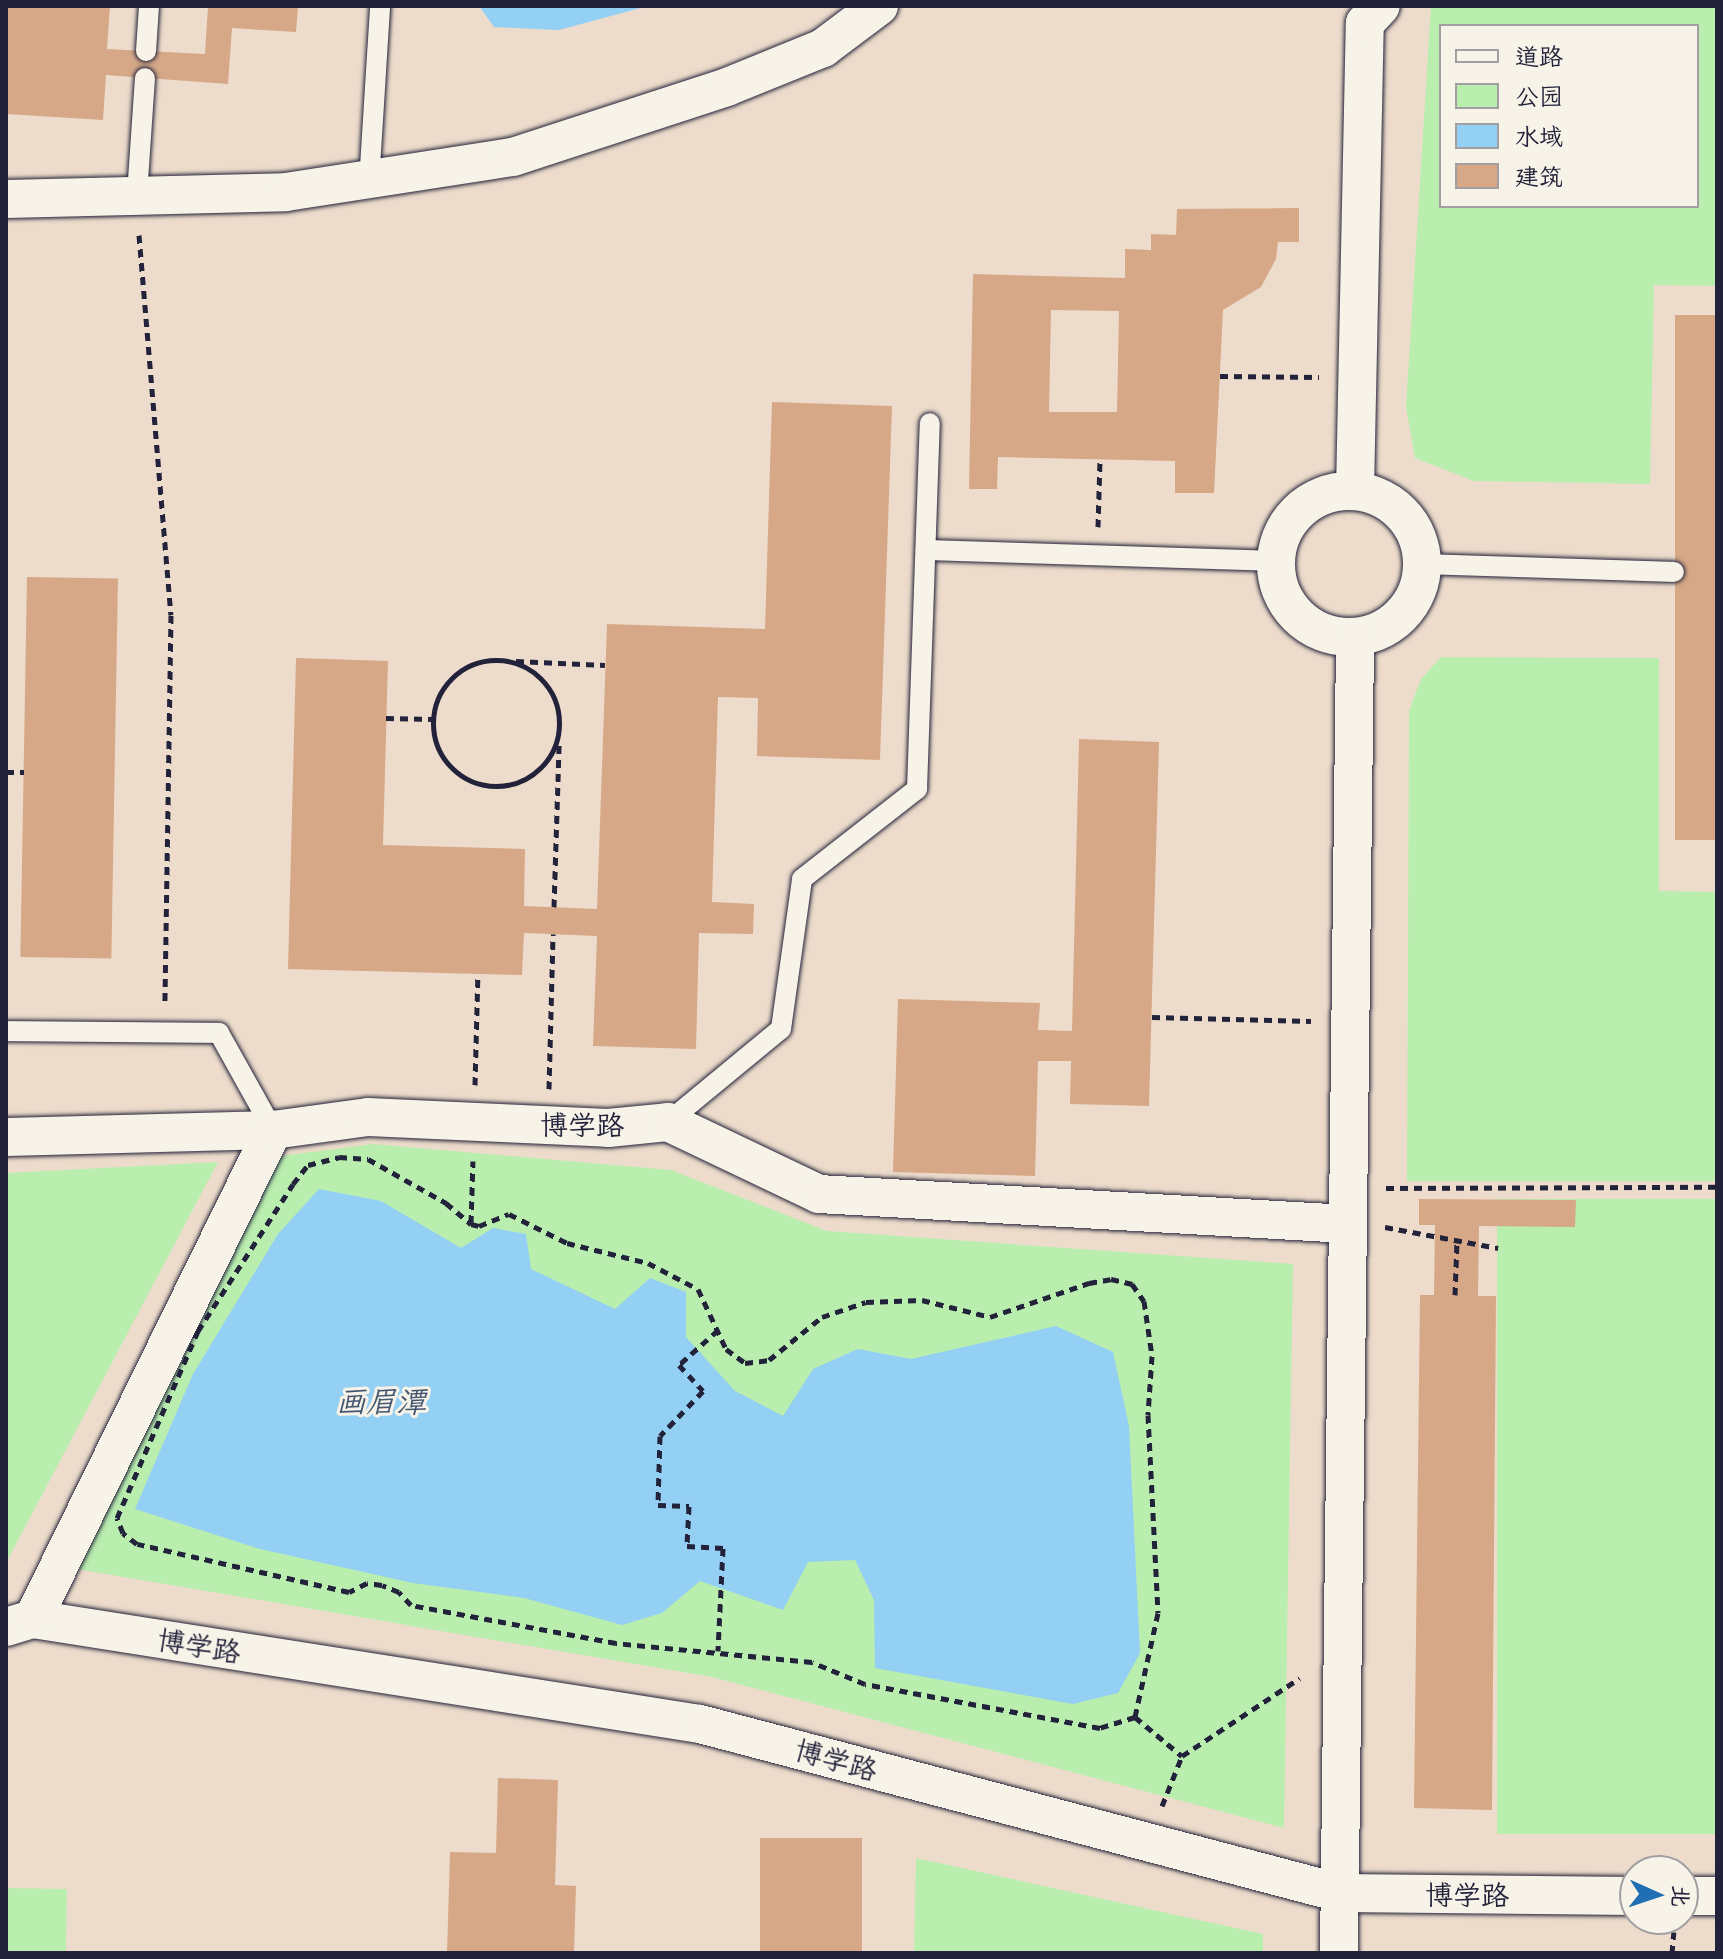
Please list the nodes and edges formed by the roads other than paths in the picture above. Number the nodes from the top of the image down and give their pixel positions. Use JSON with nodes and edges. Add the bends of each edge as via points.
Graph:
{"nodes":[{"id":1,"x":149,"y":6,"type":"edge"},
{"id":2,"x":380,"y":6,"type":"edge"},
{"id":3,"x":879,"y":6,"type":"edge"},
{"id":4,"x":1370,"y":12,"type":"edge"},
{"id":5,"x":146,"y":51,"type":"dead end"},
{"id":6,"x":145,"y":78,"type":"dead end"},
{"id":7,"x":369,"y":183,"type":"junction"},
{"id":8,"x":6,"y":199,"type":"edge"},
{"id":9,"x":138,"y":211,"type":"junction"},
{"id":10,"x":930,"y":423,"type":"dead end"},
{"id":11,"x":1355,"y":491,"type":"junction"},
{"id":12,"x":929,"y":550,"type":"junction"},
{"id":13,"x":1276,"y":561,"type":"junction"},
{"id":14,"x":1424,"y":564,"type":"junction"},
{"id":15,"x":1674,"y":572,"type":"dead end"},
{"id":16,"x":1355,"y":637,"type":"junction"},
{"id":17,"x":6,"y":1031,"type":"edge"},
{"id":18,"x":668,"y":1122,"type":"junction"},
{"id":19,"x":273,"y":1130,"type":"junction"},
{"id":20,"x":6,"y":1137,"type":"edge"},
{"id":21,"x":1348,"y":1224,"type":"junction"},
{"id":22,"x":19,"y":1623,"type":"edge"},
{"id":23,"x":1340,"y":1893,"type":"junction"},
{"id":24,"x":1619,"y":1896,"type":"edge"},
{"id":25,"x":1339,"y":1953,"type":"edge"}],
"edges":[{"from":1,"to":5,"type":"lane"},
{"from":2,"to":7,"type":"lane"},
{"from":3,"to":7,"type":"street","via":[[823,48],[727,87],[513,157]]},
{"from":4,"to":11,"type":"street"},
{"from":6,"to":9,"type":"lane"},
{"from":7,"to":9,"type":"street"},
{"from":8,"to":9,"type":"street"},
{"from":10,"to":12,"type":"lane"},
{"from":11,"to":13,"type":"street","via":[[1331,492],[1292,517]]},
{"from":11,"to":14,"type":"street","via":[[1393,505],[1408,520]]},
{"from":12,"to":13,"type":"lane"},
{"from":12,"to":18,"type":"lane","via":[[917,789],[802,879],[781,1029]]},
{"from":13,"to":16,"type":"street","via":[[1279,586],[1308,625]]},
{"from":14,"to":15,"type":"lane"},
{"from":14,"to":16,"type":"street","via":[[1411,603],[1397,620]]},
{"from":16,"to":21,"type":"street"},
{"from":17,"to":19,"type":"lane","via":[[219,1033]]},
{"from":18,"to":19,"type":"street","name":"博学路","via":[[473,1133],[368,1117]]},
{"from":18,"to":21,"type":"street","via":[[819,1194]]},
{"from":19,"to":20,"type":"street"},
{"from":19,"to":22,"type":"street","name":"博学路"},
{"from":21,"to":23,"type":"street"},
{"from":22,"to":23,"type":"street","name":"博学路","via":[[700,1724]]},
{"from":23,"to":24,"type":"street","name":"博学路"},
{"from":23,"to":25,"type":"street"}]}
